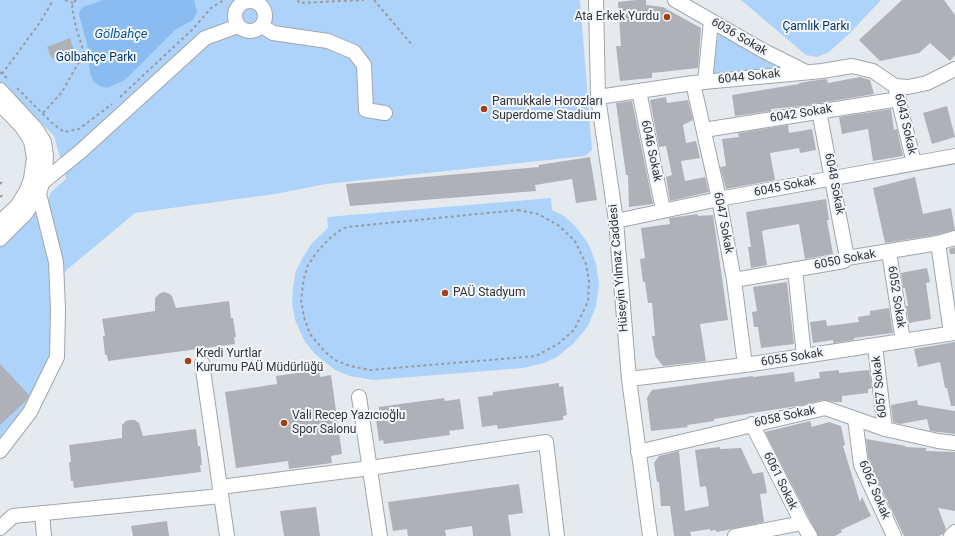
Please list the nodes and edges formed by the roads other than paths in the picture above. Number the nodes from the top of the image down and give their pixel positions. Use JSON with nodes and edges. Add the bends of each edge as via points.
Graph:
{"nodes":[{"id":1,"x":596,"y":0,"type":"edge"},
{"id":2,"x":675,"y":0,"type":"edge"},
{"id":3,"x":711,"y":21,"type":"junction"},
{"id":4,"x":238,"y":26,"type":"junction"},
{"id":5,"x":262,"y":26,"type":"junction"},
{"id":6,"x":955,"y":69,"type":"edge"},
{"id":7,"x":804,"y":71,"type":"junction"},
{"id":8,"x":699,"y":82,"type":"junction"},
{"id":9,"x":895,"y":86,"type":"junction"},
{"id":10,"x":0,"y":90,"type":"edge"},
{"id":11,"x":639,"y":91,"type":"junction"},
{"id":12,"x":598,"y":97,"type":"junction"},
{"id":13,"x":899,"y":99,"type":"junction"},
{"id":14,"x":0,"y":104,"type":"edge"},
{"id":15,"x":819,"y":111,"type":"junction"},
{"id":16,"x":385,"y":113,"type":"dead end"},
{"id":17,"x":704,"y":130,"type":"junction"},
{"id":18,"x":954,"y":160,"type":"edge"},
{"id":19,"x":914,"y":163,"type":"junction"},
{"id":20,"x":833,"y":178,"type":"junction"},
{"id":21,"x":41,"y":188,"type":"junction"},
{"id":22,"x":719,"y":199,"type":"junction"},
{"id":23,"x":664,"y":210,"type":"junction"},
{"id":24,"x":616,"y":221,"type":"junction"},
{"id":25,"x":0,"y":222,"type":"edge"},
{"id":26,"x":955,"y":238,"type":"edge"},
{"id":27,"x":0,"y":239,"type":"edge"},
{"id":28,"x":938,"y":243,"type":"junction"},
{"id":29,"x":889,"y":252,"type":"junction"},
{"id":30,"x":848,"y":258,"type":"junction"},
{"id":31,"x":795,"y":269,"type":"junction"},
{"id":32,"x":734,"y":280,"type":"junction"},
{"id":33,"x":953,"y":333,"type":"edge"},
{"id":34,"x":903,"y":341,"type":"junction"},
{"id":35,"x":875,"y":346,"type":"junction"},
{"id":36,"x":804,"y":356,"type":"junction"},
{"id":37,"x":202,"y":363,"type":"dead end"},
{"id":38,"x":745,"y":365,"type":"junction"},
{"id":39,"x":629,"y":379,"type":"junction"},
{"id":40,"x":359,"y":397,"type":"dead end"},
{"id":41,"x":855,"y":419,"type":"junction"},
{"id":42,"x":752,"y":424,"type":"junction"},
{"id":43,"x":885,"y":429,"type":"junction"},
{"id":44,"x":955,"y":443,"type":"edge"},
{"id":45,"x":0,"y":451,"type":"edge"},
{"id":46,"x":638,"y":452,"type":"junction"},
{"id":47,"x":370,"y":468,"type":"junction"},
{"id":48,"x":221,"y":491,"type":"junction"},
{"id":49,"x":42,"y":514,"type":"junction"},
{"id":50,"x":802,"y":523,"type":"junction"},
{"id":51,"x":0,"y":528,"type":"edge"},
{"id":52,"x":955,"y":532,"type":"edge"},
{"id":53,"x":44,"y":536,"type":"edge"},
{"id":54,"x":227,"y":536,"type":"edge"},
{"id":55,"x":380,"y":536,"type":"edge"},
{"id":56,"x":557,"y":536,"type":"edge"},
{"id":57,"x":650,"y":536,"type":"edge"},
{"id":58,"x":735,"y":536,"type":"edge"},
{"id":59,"x":810,"y":536,"type":"edge"},
{"id":60,"x":894,"y":536,"type":"edge"},
{"id":61,"x":951,"y":536,"type":"edge"}],
"edges":[{"from":1,"to":12,"type":"street","name":"Hüseyin Yılmaz Caddesi"},
{"from":2,"to":3,"type":"street","name":"6036 Sokak"},
{"from":3,"to":7,"type":"street","name":"6036 Sokak"},
{"from":3,"to":8,"type":"street","name":"6047 Sokak"},
{"from":4,"to":5,"type":"street","via":[[246,31],[255,31]]},
{"from":4,"to":5,"type":"street","via":[[235,19],[236,9],[250,0],[264,10],[265,19]]},
{"from":4,"to":21,"type":"street","via":[[205,38]]},
{"from":5,"to":16,"type":"street","via":[[272,33],[328,41],[354,52],[364,65],[366,110]]},
{"from":6,"to":9,"type":"street","via":[[927,83],[908,87]]},
{"from":7,"to":8,"type":"street","name":"6044 Sokak"},
{"from":7,"to":9,"type":"street","name":"6044 Sokak","via":[[852,66],[874,71]]},
{"from":8,"to":11,"type":"street","name":"6044 Sokak"},
{"from":8,"to":17,"type":"street","name":"6047 Sokak"},
{"from":9,"to":13,"type":"street","name":"6043 Sokak"},
{"from":10,"to":21,"type":"street","via":[[36,129],[44,142],[45,173]]},
{"from":11,"to":12,"type":"street","name":"6044 Sokak"},
{"from":11,"to":23,"type":"street","name":"6046 Sokak"},
{"from":12,"to":24,"type":"street","name":"Hüseyin Yılmaz Caddesi"},
{"from":13,"to":15,"type":"street","name":"6042 Sokak"},
{"from":13,"to":19,"type":"street","name":"6043 Sokak"},
{"from":14,"to":25,"type":"street","via":[[22,127],[31,141],[34,158],[26,192],[17,206]]},
{"from":15,"to":17,"type":"street","name":"6042 Sokak"},
{"from":15,"to":20,"type":"street","name":"6048 Sokak"},
{"from":17,"to":22,"type":"street","name":"6047 Sokak"},
{"from":18,"to":19,"type":"street","name":"6045 Sokak"},
{"from":19,"to":20,"type":"street","name":"6045 Sokak"},
{"from":20,"to":22,"type":"street","name":"6045 Sokak"},
{"from":20,"to":30,"type":"street","name":"6048 Sokak"},
{"from":21,"to":27,"type":"street","via":[[25,214]]},
{"from":21,"to":45,"type":"street","via":[[56,262],[57,357],[30,412]]},
{"from":22,"to":23,"type":"street","name":"6045 Sokak"},
{"from":22,"to":32,"type":"street","name":"6047 Sokak"},
{"from":23,"to":24,"type":"street","name":"6045 Sokak"},
{"from":24,"to":39,"type":"street","name":"Hüseyin Yılmaz Caddesi"},
{"from":26,"to":28,"type":"street","name":"6050 Sokak"},
{"from":28,"to":29,"type":"street","name":"6050 Sokak"},
{"from":28,"to":33,"type":"street"},
{"from":29,"to":30,"type":"street","name":"6050 Sokak"},
{"from":29,"to":34,"type":"street","name":"6052 Sokak"},
{"from":30,"to":31,"type":"street","name":"6050 Sokak","via":[[844,261]]},
{"from":31,"to":32,"type":"street","name":"6050 Sokak"},
{"from":31,"to":36,"type":"street"},
{"from":32,"to":38,"type":"street","name":"6047 Sokak"},
{"from":33,"to":34,"type":"street","name":"6055 Sokak"},
{"from":34,"to":35,"type":"street","name":"6055 Sokak"},
{"from":35,"to":36,"type":"street","name":"6055 Sokak"},
{"from":35,"to":43,"type":"street","name":"6057 Sokak"},
{"from":36,"to":38,"type":"street","name":"6055 Sokak"},
{"from":37,"to":48,"type":"street"},
{"from":38,"to":39,"type":"street","name":"6055 Sokak"},
{"from":39,"to":46,"type":"street","name":"Hüseyin Yılmaz Caddesi"},
{"from":40,"to":47,"type":"street"},
{"from":41,"to":42,"type":"street","name":"6058 Sokak","via":[[825,408]]},
{"from":41,"to":43,"type":"street","name":"6058 Sokak"},
{"from":41,"to":60,"type":"street","name":"6062 Sokak","via":[[861,465]]},
{"from":42,"to":46,"type":"street","name":"6058 Sokak"},
{"from":42,"to":50,"type":"street","name":"6061 Sokak"},
{"from":43,"to":44,"type":"street","name":"6058 Sokak"},
{"from":46,"to":57,"type":"street","name":"Hüseyin Yılmaz Caddesi"},
{"from":47,"to":48,"type":"street"},
{"from":47,"to":55,"type":"street"},
{"from":47,"to":56,"type":"street","via":[[546,442]]},
{"from":48,"to":49,"type":"street"},
{"from":48,"to":54,"type":"street"},
{"from":49,"to":51,"type":"street","via":[[13,516]]},
{"from":49,"to":53,"type":"street"},
{"from":50,"to":58,"type":"street"},
{"from":50,"to":59,"type":"street","name":"6061 Sokak"},
{"from":52,"to":61,"type":"street"}]}
